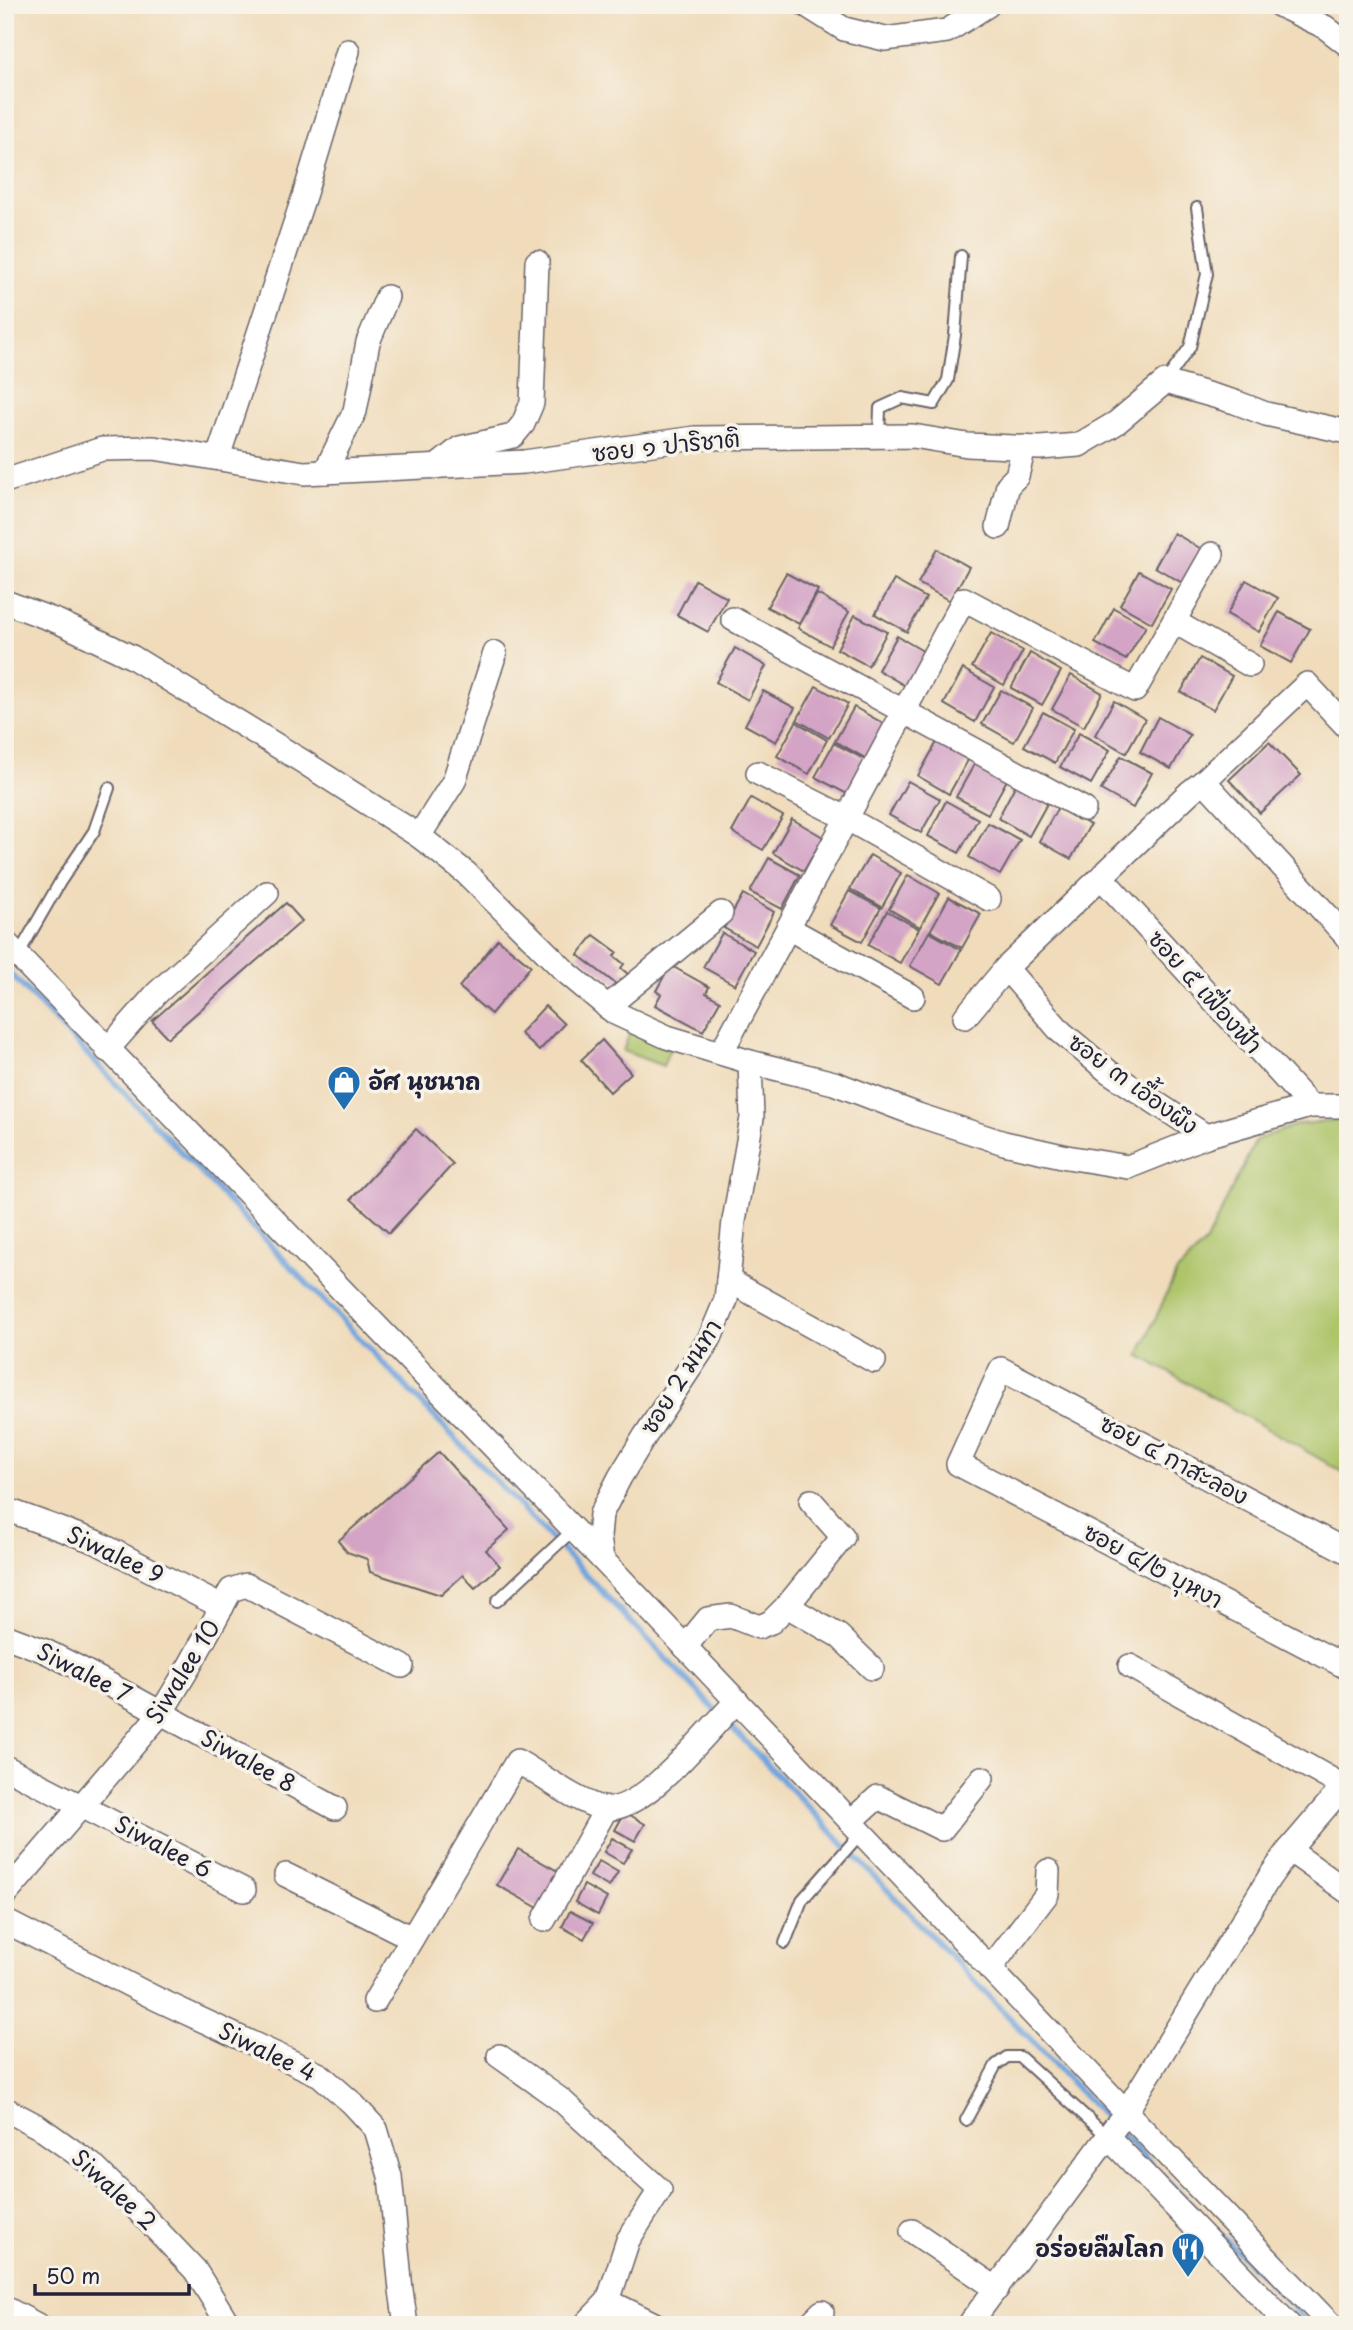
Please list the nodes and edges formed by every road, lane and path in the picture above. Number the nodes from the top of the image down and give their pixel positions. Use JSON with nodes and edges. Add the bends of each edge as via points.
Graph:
{"nodes":[{"id":1,"x":806,"y":5,"type":"edge"},
{"id":2,"x":988,"y":5,"type":"edge"},
{"id":3,"x":1279,"y":5,"type":"edge"},
{"id":4,"x":1348,"y":45,"type":"edge"},
{"id":5,"x":348,"y":51,"type":"dead end"},
{"id":6,"x":1197,"y":208,"type":"dead end"},
{"id":7,"x":961,"y":256,"type":"dead end"},
{"id":8,"x":537,"y":262,"type":"dead end"},
{"id":9,"x":387,"y":297,"type":"dead end"},
{"id":10,"x":1165,"y":382,"type":"junction"},
{"id":11,"x":1348,"y":432,"type":"edge"},
{"id":12,"x":879,"y":436,"type":"junction"},
{"id":13,"x":1024,"y":447,"type":"junction"},
{"id":14,"x":218,"y":457,"type":"junction"},
{"id":15,"x":436,"y":467,"type":"junction"},
{"id":16,"x":325,"y":472,"type":"junction"},
{"id":17,"x":5,"y":481,"type":"edge"},
{"id":18,"x":998,"y":527,"type":"dead end"},
{"id":19,"x":1213,"y":554,"type":"dead end"},
{"id":20,"x":5,"y":602,"type":"edge"},
{"id":21,"x":733,"y":619,"type":"dead end"},
{"id":22,"x":1175,"y":622,"type":"junction"},
{"id":23,"x":495,"y":653,"type":"dead end"},
{"id":24,"x":1250,"y":666,"type":"dead end"},
{"id":25,"x":904,"y":711,"type":"junction"},
{"id":26,"x":1348,"y":728,"type":"edge"},
{"id":27,"x":758,"y":773,"type":"dead end"},
{"id":28,"x":1204,"y":781,"type":"junction"},
{"id":29,"x":109,"y":788,"type":"dead end"},
{"id":30,"x":1084,"y":809,"type":"dead end"},
{"id":31,"x":846,"y":818,"type":"junction"},
{"id":32,"x":419,"y":836,"type":"junction"},
{"id":33,"x":1101,"y":877,"type":"junction"},
{"id":34,"x":267,"y":893,"type":"dead end"},
{"id":35,"x":989,"y":899,"type":"dead end"},
{"id":36,"x":721,"y":914,"type":"dead end"},
{"id":37,"x":788,"y":928,"type":"junction"},
{"id":38,"x":1348,"y":938,"type":"edge"},
{"id":39,"x":11,"y":949,"type":"edge"},
{"id":40,"x":1006,"y":968,"type":"junction"},
{"id":41,"x":913,"y":997,"type":"dead end"},
{"id":42,"x":607,"y":1007,"type":"junction"},
{"id":43,"x":965,"y":1017,"type":"dead end"},
{"id":44,"x":107,"y":1050,"type":"junction"},
{"id":45,"x":721,"y":1053,"type":"junction"},
{"id":46,"x":750,"y":1062,"type":"junction"},
{"id":47,"x":1310,"y":1105,"type":"junction"},
{"id":48,"x":1348,"y":1106,"type":"edge"},
{"id":49,"x":1206,"y":1136,"type":"junction"},
{"id":50,"x":728,"y":1280,"type":"junction"},
{"id":51,"x":874,"y":1361,"type":"dead end"},
{"id":52,"x":958,"y":1464,"type":"joint"},
{"id":53,"x":811,"y":1501,"type":"dead end"},
{"id":54,"x":5,"y":1509,"type":"edge"},
{"id":55,"x":569,"y":1534,"type":"junction"},
{"id":56,"x":1348,"y":1552,"type":"edge"},
{"id":57,"x":602,"y":1559,"type":"junction"},
{"id":58,"x":497,"y":1601,"type":"dead end"},
{"id":59,"x":787,"y":1606,"type":"junction"},
{"id":60,"x":222,"y":1607,"type":"junction"},
{"id":61,"x":5,"y":1636,"type":"edge"},
{"id":62,"x":685,"y":1647,"type":"junction"},
{"id":63,"x":402,"y":1667,"type":"dead end"},
{"id":64,"x":1130,"y":1667,"type":"dead end"},
{"id":65,"x":872,"y":1668,"type":"dead end"},
{"id":66,"x":1348,"y":1668,"type":"edge"},
{"id":67,"x":726,"y":1712,"type":"junction"},
{"id":68,"x":161,"y":1713,"type":"junction"},
{"id":69,"x":5,"y":1767,"type":"edge"},
{"id":70,"x":982,"y":1778,"type":"dead end"},
{"id":71,"x":1345,"y":1783,"type":"edge"},
{"id":72,"x":81,"y":1804,"type":"junction"},
{"id":73,"x":335,"y":1808,"type":"dead end"},
{"id":74,"x":606,"y":1809,"type":"junction"},
{"id":75,"x":856,"y":1827,"type":"junction"},
{"id":76,"x":1289,"y":1850,"type":"junction"},
{"id":77,"x":1048,"y":1871,"type":"dead end"},
{"id":78,"x":286,"y":1875,"type":"dead end"},
{"id":79,"x":244,"y":1890,"type":"dead end"},
{"id":80,"x":1348,"y":1892,"type":"edge"},
{"id":81,"x":5,"y":1895,"type":"edge"},
{"id":82,"x":544,"y":1920,"type":"dead end"},
{"id":83,"x":5,"y":1921,"type":"edge"},
{"id":84,"x":412,"y":1938,"type":"junction"},
{"id":85,"x":785,"y":1943,"type":"dead end"},
{"id":86,"x":990,"y":1969,"type":"junction"},
{"id":87,"x":376,"y":2001,"type":"dead end"},
{"id":88,"x":499,"y":2056,"type":"dead end"},
{"id":89,"x":5,"y":2109,"type":"edge"},
{"id":90,"x":1126,"y":2112,"type":"junction"},
{"id":91,"x":967,"y":2120,"type":"dead end"},
{"id":92,"x":1108,"y":2137,"type":"junction"},
{"id":93,"x":912,"y":2231,"type":"dead end"},
{"id":94,"x":1263,"y":2254,"type":"junction"},
{"id":95,"x":1243,"y":2277,"type":"junction"},
{"id":96,"x":997,"y":2289,"type":"junction"},
{"id":97,"x":608,"y":2301,"type":"junction"},
{"id":98,"x":5,"y":2308,"type":"edge"},
{"id":99,"x":37,"y":2325,"type":"edge"},
{"id":100,"x":229,"y":2325,"type":"edge"},
{"id":101,"x":406,"y":2325,"type":"edge"},
{"id":102,"x":585,"y":2325,"type":"edge"},
{"id":103,"x":656,"y":2325,"type":"edge"},
{"id":104,"x":970,"y":2325,"type":"edge"},
{"id":105,"x":1289,"y":2325,"type":"edge"},
{"id":106,"x":1331,"y":2325,"type":"edge"}],
"edges":[{"from":1,"to":2,"type":"street","via":[[844,29],[885,39],[947,31]]},
{"from":3,"to":4,"type":"street","via":[[1325,27]]},
{"from":5,"to":14,"type":"street"},
{"from":6,"to":10,"type":"lane","via":[[1207,274],[1190,347]]},
{"from":7,"to":12,"type":"lane","via":[[948,380],[934,404],[902,398],[880,408]]},
{"from":8,"to":15,"type":"street","via":[[532,403],[523,424],[513,436],[460,448]]},
{"from":9,"to":16,"type":"street","via":[[368,342],[355,411]]},
{"from":10,"to":11,"type":"street","via":[[1266,414]]},
{"from":10,"to":13,"type":"street","name":"ซอย ๑ ปาริชาติ","via":[[1116,423],[1079,445]]},
{"from":12,"to":13,"type":"street","name":"ซอย ๑ ปาริชาติ"},
{"from":12,"to":15,"type":"street","name":"ซอย ๑ ปาริชาติ","via":[[695,438],[524,463]]},
{"from":13,"to":18,"type":"street"},
{"from":14,"to":16,"type":"street","name":"ซอย ๑ ปาริชาติ","via":[[304,473]]},
{"from":14,"to":17,"type":"street","name":"ซอย ๑ ปาริชาติ","via":[[154,448],[102,449]]},
{"from":15,"to":16,"type":"street","name":"ซอย ๑ ปาริชาติ"},
{"from":19,"to":22,"type":"street"},
{"from":20,"to":32,"type":"street","via":[[132,656]]},
{"from":21,"to":25,"type":"street"},
{"from":22,"to":24,"type":"street"},
{"from":22,"to":25,"type":"street","via":[[1135,690],[964,599]]},
{"from":23,"to":32,"type":"street","via":[[454,781]]},
{"from":25,"to":30,"type":"street"},
{"from":25,"to":31,"type":"street"},
{"from":26,"to":28,"type":"street","via":[[1307,684]]},
{"from":27,"to":31,"type":"street"},
{"from":28,"to":33,"type":"street"},
{"from":28,"to":38,"type":"street"},
{"from":29,"to":39,"type":"lane","via":[[94,831]]},
{"from":31,"to":35,"type":"street"},
{"from":31,"to":37,"type":"street"},
{"from":32,"to":42,"type":"street","via":[[466,873]]},
{"from":33,"to":40,"type":"street"},
{"from":33,"to":47,"type":"street","name":"ซอย ๕ เฟื่องฟ้า"},
{"from":34,"to":44,"type":"street","via":[[157,993]]},
{"from":36,"to":42,"type":"street"},
{"from":37,"to":41,"type":"street"},
{"from":37,"to":45,"type":"street"},
{"from":39,"to":44,"type":"street"},
{"from":40,"to":43,"type":"street"},
{"from":40,"to":49,"type":"street","name":"ซอย ๓ เอื้องผึง","via":[[1061,1032],[1109,1072]]},
{"from":42,"to":45,"type":"street","via":[[667,1037]]},
{"from":44,"to":55,"type":"street"},
{"from":45,"to":46,"type":"street"},
{"from":46,"to":49,"type":"street","via":[[834,1083],[1004,1143],[1128,1167]]},
{"from":46,"to":50,"type":"street","name":"ซอย 2 มนทา","via":[[752,1118]]},
{"from":47,"to":48,"type":"street"},
{"from":47,"to":49,"type":"street"},
{"from":50,"to":51,"type":"street"},
{"from":50,"to":57,"type":"street","name":"ซอย 2 มนทา","via":[[726,1300],[710,1338],[645,1436],[601,1514]]},
{"from":52,"to":56,"type":"street","name":"ซอย ๔ กาสะลอง","via":[[1001,1369]]},
{"from":52,"to":66,"type":"street","name":"ซอย ๔/๒ บุหงา"},
{"from":53,"to":59,"type":"street","via":[[843,1537]]},
{"from":54,"to":60,"type":"street","name":"Siwalee 9","via":[[96,1542]]},
{"from":55,"to":57,"type":"street"},
{"from":55,"to":58,"type":"lane"},
{"from":57,"to":62,"type":"street"},
{"from":59,"to":62,"type":"street","via":[[759,1627],[731,1616],[708,1619]]},
{"from":59,"to":65,"type":"street","via":[[839,1636]]},
{"from":60,"to":63,"type":"street","name":"Siwalee 10","via":[[231,1590],[246,1585]]},
{"from":60,"to":68,"type":"street","name":"Siwalee 10"},
{"from":61,"to":68,"type":"street","name":"Siwalee 7","via":[[45,1651]]},
{"from":62,"to":67,"type":"street"},
{"from":64,"to":71,"type":"street"},
{"from":67,"to":74,"type":"street","via":[[644,1795],[630,1804]]},
{"from":67,"to":75,"type":"street"},
{"from":68,"to":72,"type":"street","name":"Siwalee 10"},
{"from":68,"to":73,"type":"street","name":"Siwalee 8"},
{"from":69,"to":72,"type":"street","name":"Siwalee 6"},
{"from":70,"to":75,"type":"street","via":[[942,1829],[878,1797]]},
{"from":71,"to":76,"type":"street"},
{"from":72,"to":79,"type":"street","name":"Siwalee 6"},
{"from":72,"to":81,"type":"street","name":"Siwalee 10"},
{"from":74,"to":82,"type":"street"},
{"from":74,"to":84,"type":"street","via":[[517,1760]]},
{"from":75,"to":85,"type":"lane","via":[[802,1900]]},
{"from":75,"to":86,"type":"street"},
{"from":76,"to":80,"type":"street"},
{"from":76,"to":90,"type":"street"},
{"from":77,"to":86,"type":"street","via":[[1047,1894]]},
{"from":78,"to":84,"type":"street"},
{"from":83,"to":101,"type":"street","name":"Siwalee 4","via":[[320,2076],[352,2103],[376,2129],[390,2176]]},
{"from":84,"to":87,"type":"street"},
{"from":86,"to":90,"type":"street"},
{"from":88,"to":97,"type":"street","via":[[561,2100],[660,2190],[628,2240]]},
{"from":89,"to":100,"type":"street","name":"Siwalee 2","via":[[91,2165],[135,2207],[195,2270]]},
{"from":90,"to":92,"type":"street"},
{"from":90,"to":94,"type":"street"},
{"from":91,"to":92,"type":"lane","via":[[996,2065],[1007,2057],[1020,2057]]},
{"from":92,"to":95,"type":"street"},
{"from":92,"to":96,"type":"street"},
{"from":93,"to":96,"type":"street"},
{"from":94,"to":95,"type":"street"},
{"from":94,"to":106,"type":"street"},
{"from":95,"to":105,"type":"street"},
{"from":96,"to":104,"type":"street"},
{"from":97,"to":102,"type":"street"},
{"from":97,"to":103,"type":"street"},
{"from":98,"to":99,"type":"street"}]}
